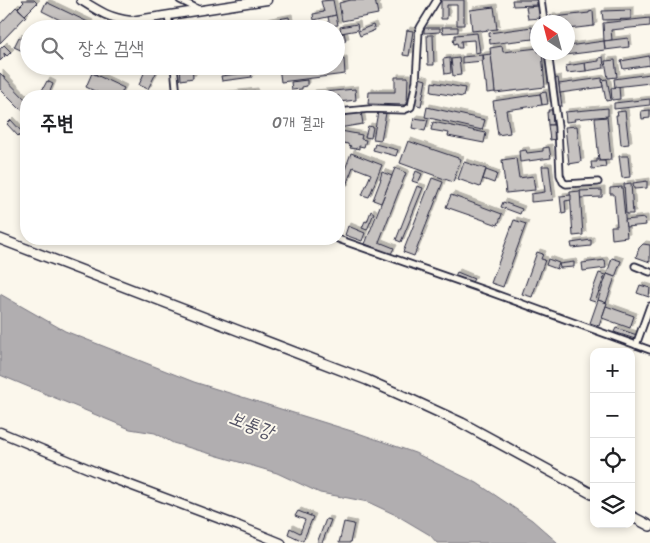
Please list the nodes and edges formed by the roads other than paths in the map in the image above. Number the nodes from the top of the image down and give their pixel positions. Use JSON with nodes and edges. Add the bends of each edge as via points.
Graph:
{"nodes":[{"id":1,"x":81,"y":0,"type":"edge"},
{"id":2,"x":180,"y":0,"type":"edge"},
{"id":3,"x":267,"y":0,"type":"edge"},
{"id":4,"x":437,"y":0,"type":"edge"},
{"id":5,"x":541,"y":0,"type":"edge"},
{"id":6,"x":200,"y":10,"type":"junction"},
{"id":7,"x":543,"y":15,"type":"edge"},
{"id":8,"x":168,"y":16,"type":"junction"},
{"id":9,"x":169,"y":20,"type":"edge"},
{"id":10,"x":549,"y":60,"type":"edge"},
{"id":11,"x":175,"y":75,"type":"edge"},
{"id":12,"x":176,"y":90,"type":"edge"},
{"id":13,"x":345,"y":111,"type":"edge"},
{"id":14,"x":598,"y":182,"type":"dead end"},
{"id":15,"x":0,"y":239,"type":"edge"},
{"id":16,"x":345,"y":241,"type":"edge"},
{"id":17,"x":634,"y":266,"type":"dead end"},
{"id":18,"x":650,"y":272,"type":"edge"},
{"id":19,"x":650,"y":306,"type":"edge"},
{"id":20,"x":636,"y":345,"type":"junction"},
{"id":21,"x":650,"y":350,"type":"edge"},
{"id":22,"x":0,"y":432,"type":"edge"},
{"id":23,"x":590,"y":493,"type":"edge"},
{"id":24,"x":635,"y":518,"type":"edge"},
{"id":25,"x":650,"y":526,"type":"edge"},
{"id":26,"x":281,"y":543,"type":"edge"}],
"edges":[{"from":1,"to":8,"type":"street","via":[[105,15],[119,19]]},
{"from":2,"to":6,"type":"street"},
{"from":3,"to":6,"type":"street"},
{"from":4,"to":13,"type":"street","via":[[419,30],[411,107],[404,110]]},
{"from":5,"to":7,"type":"street"},
{"from":6,"to":8,"type":"street"},
{"from":8,"to":9,"type":"street"},
{"from":10,"to":14,"type":"street","via":[[558,127],[560,175],[566,184]]},
{"from":11,"to":12,"type":"street"},
{"from":15,"to":23,"type":"main road","via":[[410,398]]},
{"from":16,"to":20,"type":"street"},
{"from":17,"to":18,"type":"street"},
{"from":19,"to":20,"type":"street"},
{"from":20,"to":21,"type":"street"},
{"from":22,"to":26,"type":"street"},
{"from":24,"to":25,"type":"main road"}]}
